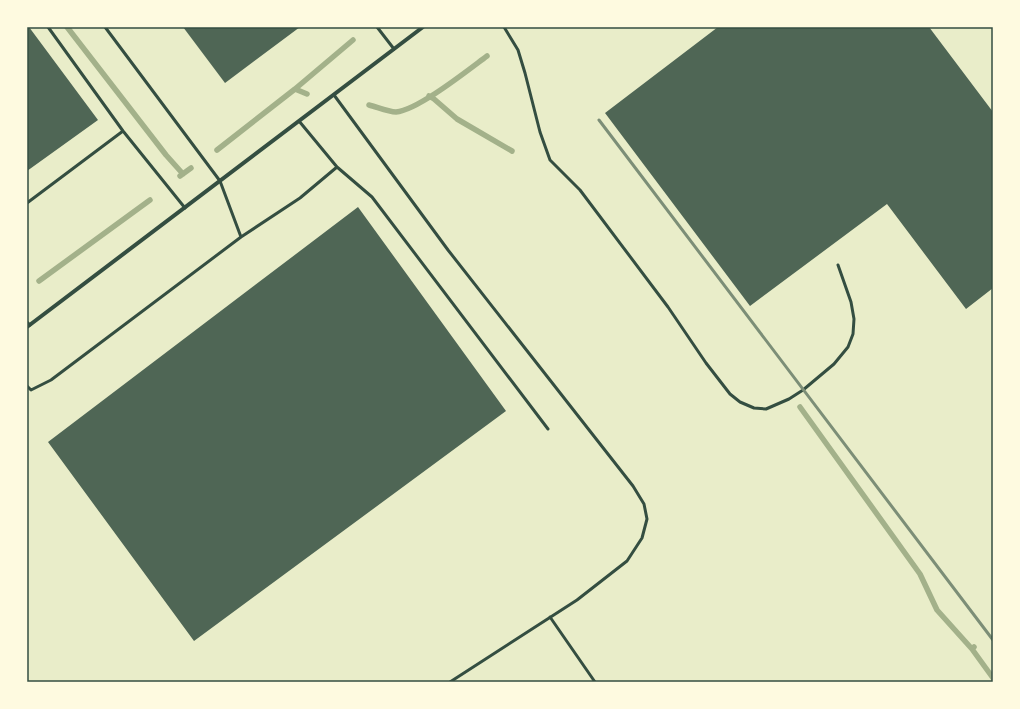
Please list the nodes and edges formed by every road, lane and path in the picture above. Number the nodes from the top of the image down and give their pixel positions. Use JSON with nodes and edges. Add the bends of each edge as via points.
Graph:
{"nodes":[{"id":1,"x":48,"y":27,"type":"edge"},
{"id":2,"x":105,"y":27,"type":"edge"},
{"id":3,"x":377,"y":27,"type":"edge"},
{"id":4,"x":423,"y":27,"type":"edge"},
{"id":5,"x":504,"y":27,"type":"edge"},
{"id":6,"x":394,"y":49,"type":"junction"},
{"id":7,"x":334,"y":95,"type":"junction"},
{"id":8,"x":299,"y":121,"type":"junction"},
{"id":9,"x":123,"y":131,"type":"junction"},
{"id":10,"x":337,"y":168,"type":"junction"},
{"id":11,"x":220,"y":181,"type":"junction"},
{"id":12,"x":27,"y":203,"type":"edge"},
{"id":13,"x":185,"y":208,"type":"junction"},
{"id":14,"x":240,"y":237,"type":"junction"},
{"id":15,"x":838,"y":265,"type":"dead end"},
{"id":16,"x":28,"y":325,"type":"edge"},
{"id":17,"x":27,"y":386,"type":"edge"},
{"id":18,"x":548,"y":429,"type":"dead end"},
{"id":19,"x":550,"y":617,"type":"junction"},
{"id":20,"x":450,"y":682,"type":"edge"},
{"id":21,"x":595,"y":682,"type":"edge"}],
"edges":[{"from":1,"to":9,"type":"lane"},
{"from":2,"to":11,"type":"lane"},
{"from":3,"to":6,"type":"lane"},
{"from":4,"to":6,"type":"street"},
{"from":5,"to":15,"type":"lane","via":[[520,55],[550,160],[580,190],[668,307],[706,363],[730,394],[740,402],[754,408],[766,409],[789,399],[834,364],[848,347],[853,334],[854,319]]},
{"from":6,"to":7,"type":"street"},
{"from":7,"to":8,"type":"street"},
{"from":7,"to":19,"type":"lane","via":[[448,250],[633,486],[644,504],[647,519],[642,538],[627,561],[577,600]]},
{"from":8,"to":10,"type":"lane"},
{"from":8,"to":11,"type":"street"},
{"from":9,"to":12,"type":"lane"},
{"from":9,"to":13,"type":"lane"},
{"from":10,"to":14,"type":"lane","via":[[300,198]]},
{"from":10,"to":18,"type":"lane","via":[[372,198]]},
{"from":11,"to":13,"type":"street"},
{"from":11,"to":14,"type":"lane"},
{"from":13,"to":16,"type":"street"},
{"from":14,"to":17,"type":"lane","via":[[51,380],[31,390]]},
{"from":19,"to":20,"type":"lane"},
{"from":19,"to":21,"type":"lane"}]}
